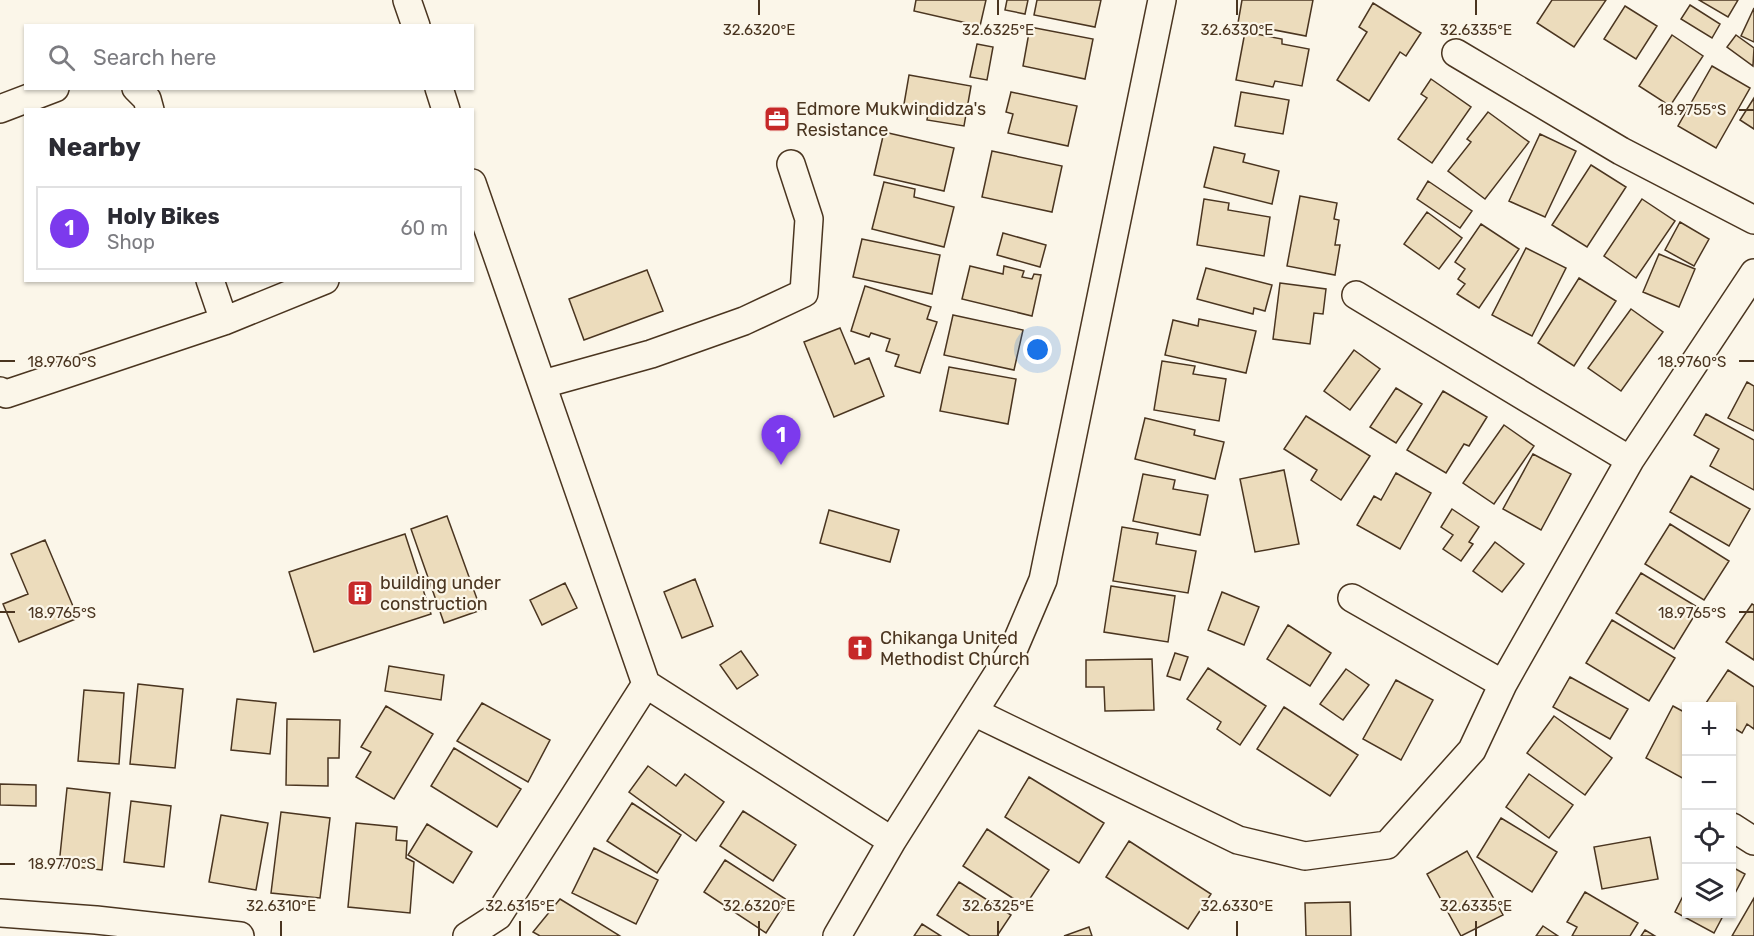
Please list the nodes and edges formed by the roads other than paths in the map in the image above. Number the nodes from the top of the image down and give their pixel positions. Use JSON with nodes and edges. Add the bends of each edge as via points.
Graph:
{"nodes":[{"id":1,"x":407,"y":0,"type":"edge"},
{"id":2,"x":1162,"y":0,"type":"edge"},
{"id":3,"x":416,"y":24,"type":"edge"},
{"id":4,"x":1455,"y":53,"type":"dead end"},
{"id":5,"x":50,"y":90,"type":"edge"},
{"id":6,"x":138,"y":90,"type":"edge"},
{"id":7,"x":440,"y":90,"type":"edge"},
{"id":8,"x":149,"y":108,"type":"edge"},
{"id":9,"x":445,"y":108,"type":"edge"},
{"id":10,"x":0,"y":109,"type":"edge"},
{"id":11,"x":791,"y":164,"type":"dead end"},
{"id":12,"x":474,"y":195,"type":"edge"},
{"id":13,"x":478,"y":219,"type":"edge"},
{"id":14,"x":1754,"y":220,"type":"edge"},
{"id":15,"x":1754,"y":273,"type":"edge"},
{"id":16,"x":211,"y":282,"type":"edge"},
{"id":17,"x":321,"y":282,"type":"edge"},
{"id":18,"x":1356,"y":295,"type":"dead end"},
{"id":19,"x":224,"y":321,"type":"junction"},
{"id":20,"x":543,"y":384,"type":"junction"},
{"id":21,"x":0,"y":391,"type":"edge"},
{"id":22,"x":1630,"y":460,"type":"junction"},
{"id":23,"x":1352,"y":598,"type":"dead end"},
{"id":24,"x":646,"y":684,"type":"junction"},
{"id":25,"x":1503,"y":684,"type":"junction"},
{"id":26,"x":974,"y":712,"type":"junction"},
{"id":27,"x":1736,"y":830,"type":"edge"},
{"id":28,"x":1754,"y":841,"type":"edge"},
{"id":29,"x":892,"y":842,"type":"junction"},
{"id":30,"x":0,"y":913,"type":"edge"},
{"id":31,"x":95,"y":928,"type":"edge"},
{"id":32,"x":240,"y":936,"type":"edge"},
{"id":33,"x":467,"y":936,"type":"edge"},
{"id":34,"x":837,"y":936,"type":"edge"}],
"edges":[{"from":1,"to":3,"type":"street"},
{"from":2,"to":26,"type":"street","via":[[1043,580],[1014,648]]},
{"from":4,"to":14,"type":"street","via":[[1621,151]]},
{"from":5,"to":10,"type":"street"},
{"from":6,"to":8,"type":"street"},
{"from":7,"to":9,"type":"street"},
{"from":11,"to":20,"type":"street","via":[[808,219],[804,293],[744,321],[661,350]]},
{"from":12,"to":13,"type":"street"},
{"from":13,"to":20,"type":"street"},
{"from":15,"to":22,"type":"street"},
{"from":16,"to":19,"type":"street"},
{"from":17,"to":19,"type":"street"},
{"from":18,"to":22,"type":"street"},
{"from":19,"to":21,"type":"street","via":[[6,394]]},
{"from":20,"to":24,"type":"street"},
{"from":22,"to":25,"type":"street"},
{"from":23,"to":25,"type":"street"},
{"from":24,"to":29,"type":"street"},
{"from":24,"to":33,"type":"street","via":[[498,916]]},
{"from":25,"to":26,"type":"street","via":[[1472,750],[1387,845],[1305,855],[1238,840]]},
{"from":26,"to":29,"type":"street"},
{"from":27,"to":28,"type":"street"},
{"from":29,"to":34,"type":"street"},
{"from":30,"to":31,"type":"street"},
{"from":31,"to":32,"type":"street"}]}
